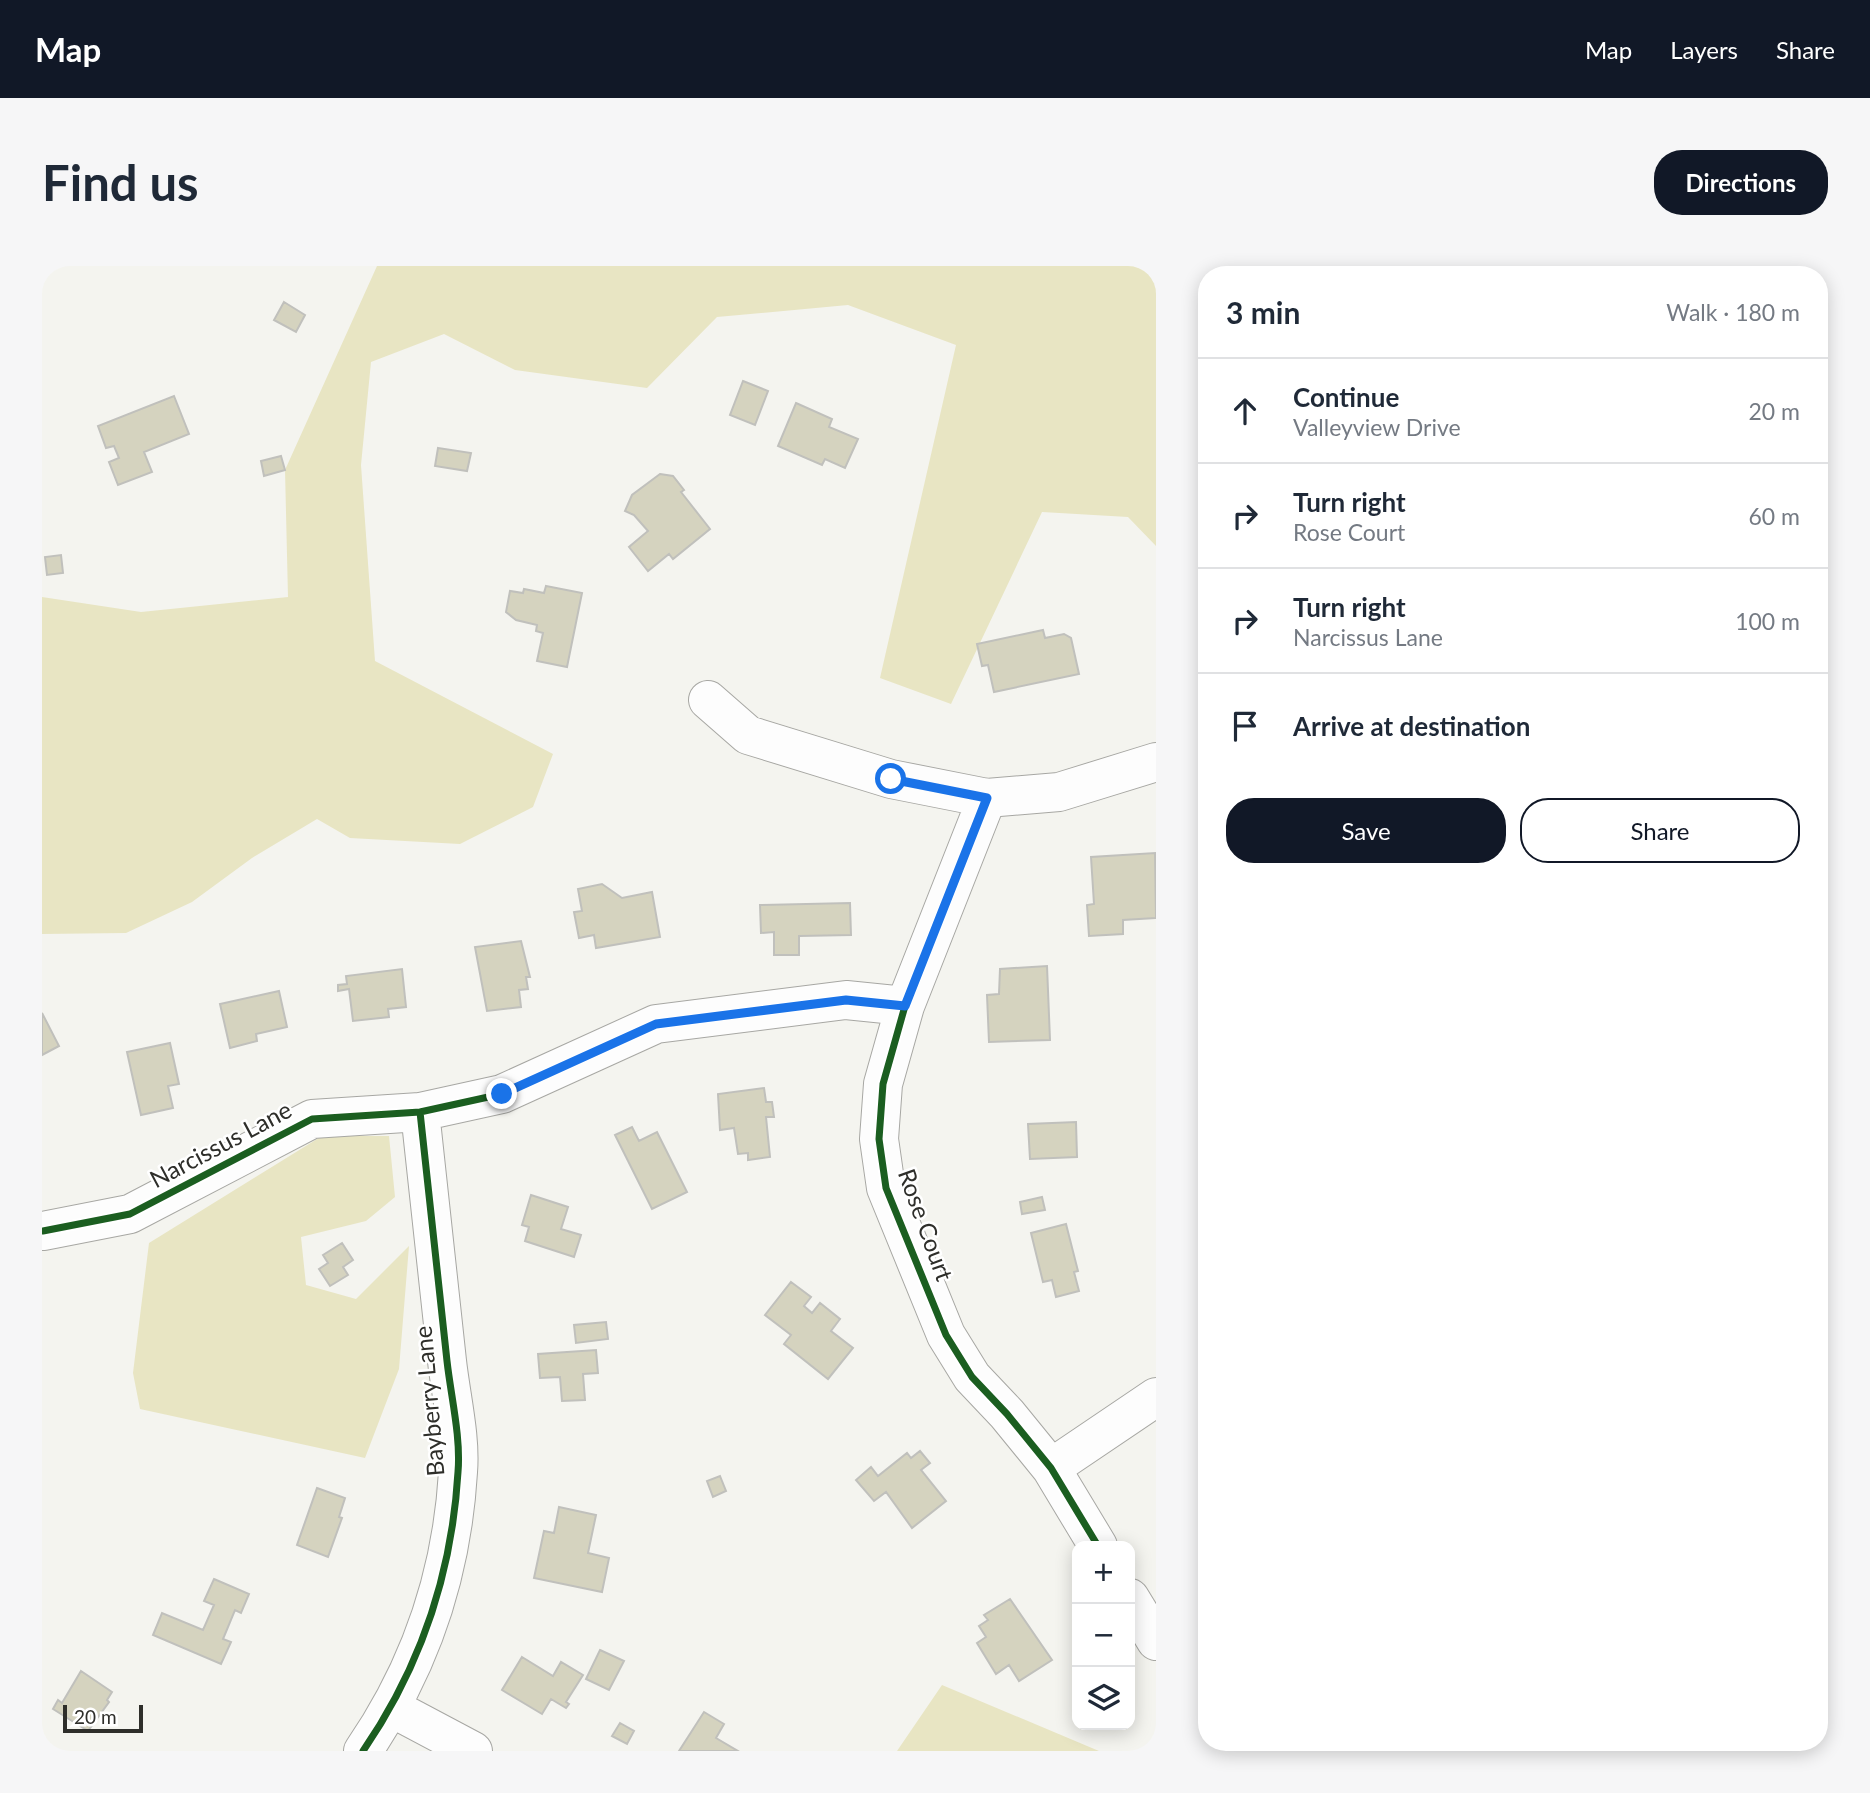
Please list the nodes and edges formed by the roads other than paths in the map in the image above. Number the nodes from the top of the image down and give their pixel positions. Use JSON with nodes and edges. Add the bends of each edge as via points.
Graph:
{"nodes":[{"id":1,"x":708,"y":700,"type":"dead end"},
{"id":2,"x":1156,"y":762,"type":"edge"},
{"id":3,"x":987,"y":798,"type":"junction"},
{"id":4,"x":905,"y":1006,"type":"junction"},
{"id":5,"x":420,"y":1112,"type":"junction"},
{"id":6,"x":43,"y":1231,"type":"edge"},
{"id":7,"x":1156,"y":1397,"type":"edge"},
{"id":8,"x":1051,"y":1468,"type":"junction"},
{"id":9,"x":1095,"y":1541,"type":"edge"},
{"id":10,"x":1134,"y":1604,"type":"edge"},
{"id":11,"x":1156,"y":1641,"type":"edge"},
{"id":12,"x":392,"y":1708,"type":"junction"},
{"id":13,"x":363,"y":1751,"type":"edge"},
{"id":14,"x":472,"y":1751,"type":"edge"}],
"edges":[{"from":1,"to":3,"type":"street","via":[[748,735],[891,779]]},
{"from":2,"to":3,"type":"street","via":[[1059,792]]},
{"from":3,"to":4,"type":"street","name":"Rose Court"},
{"from":4,"to":5,"type":"street","name":"Narcissus Lane","via":[[846,1000],[656,1024],[502,1094]]},
{"from":4,"to":8,"type":"street","name":"Rose Court","via":[[883,1084],[879,1139],[887,1188],[946,1335],[972,1377]]},
{"from":5,"to":6,"type":"street","name":"Narcissus Lane","via":[[312,1118],[130,1214]]},
{"from":5,"to":12,"type":"street","name":"Bayberry Lane","via":[[459,1469],[452,1538],[438,1598]]},
{"from":7,"to":8,"type":"street"},
{"from":8,"to":9,"type":"street","name":"Rose Court"},
{"from":10,"to":11,"type":"street"},
{"from":12,"to":13,"type":"street","name":"Bayberry Lane"},
{"from":12,"to":14,"type":"street"}]}
